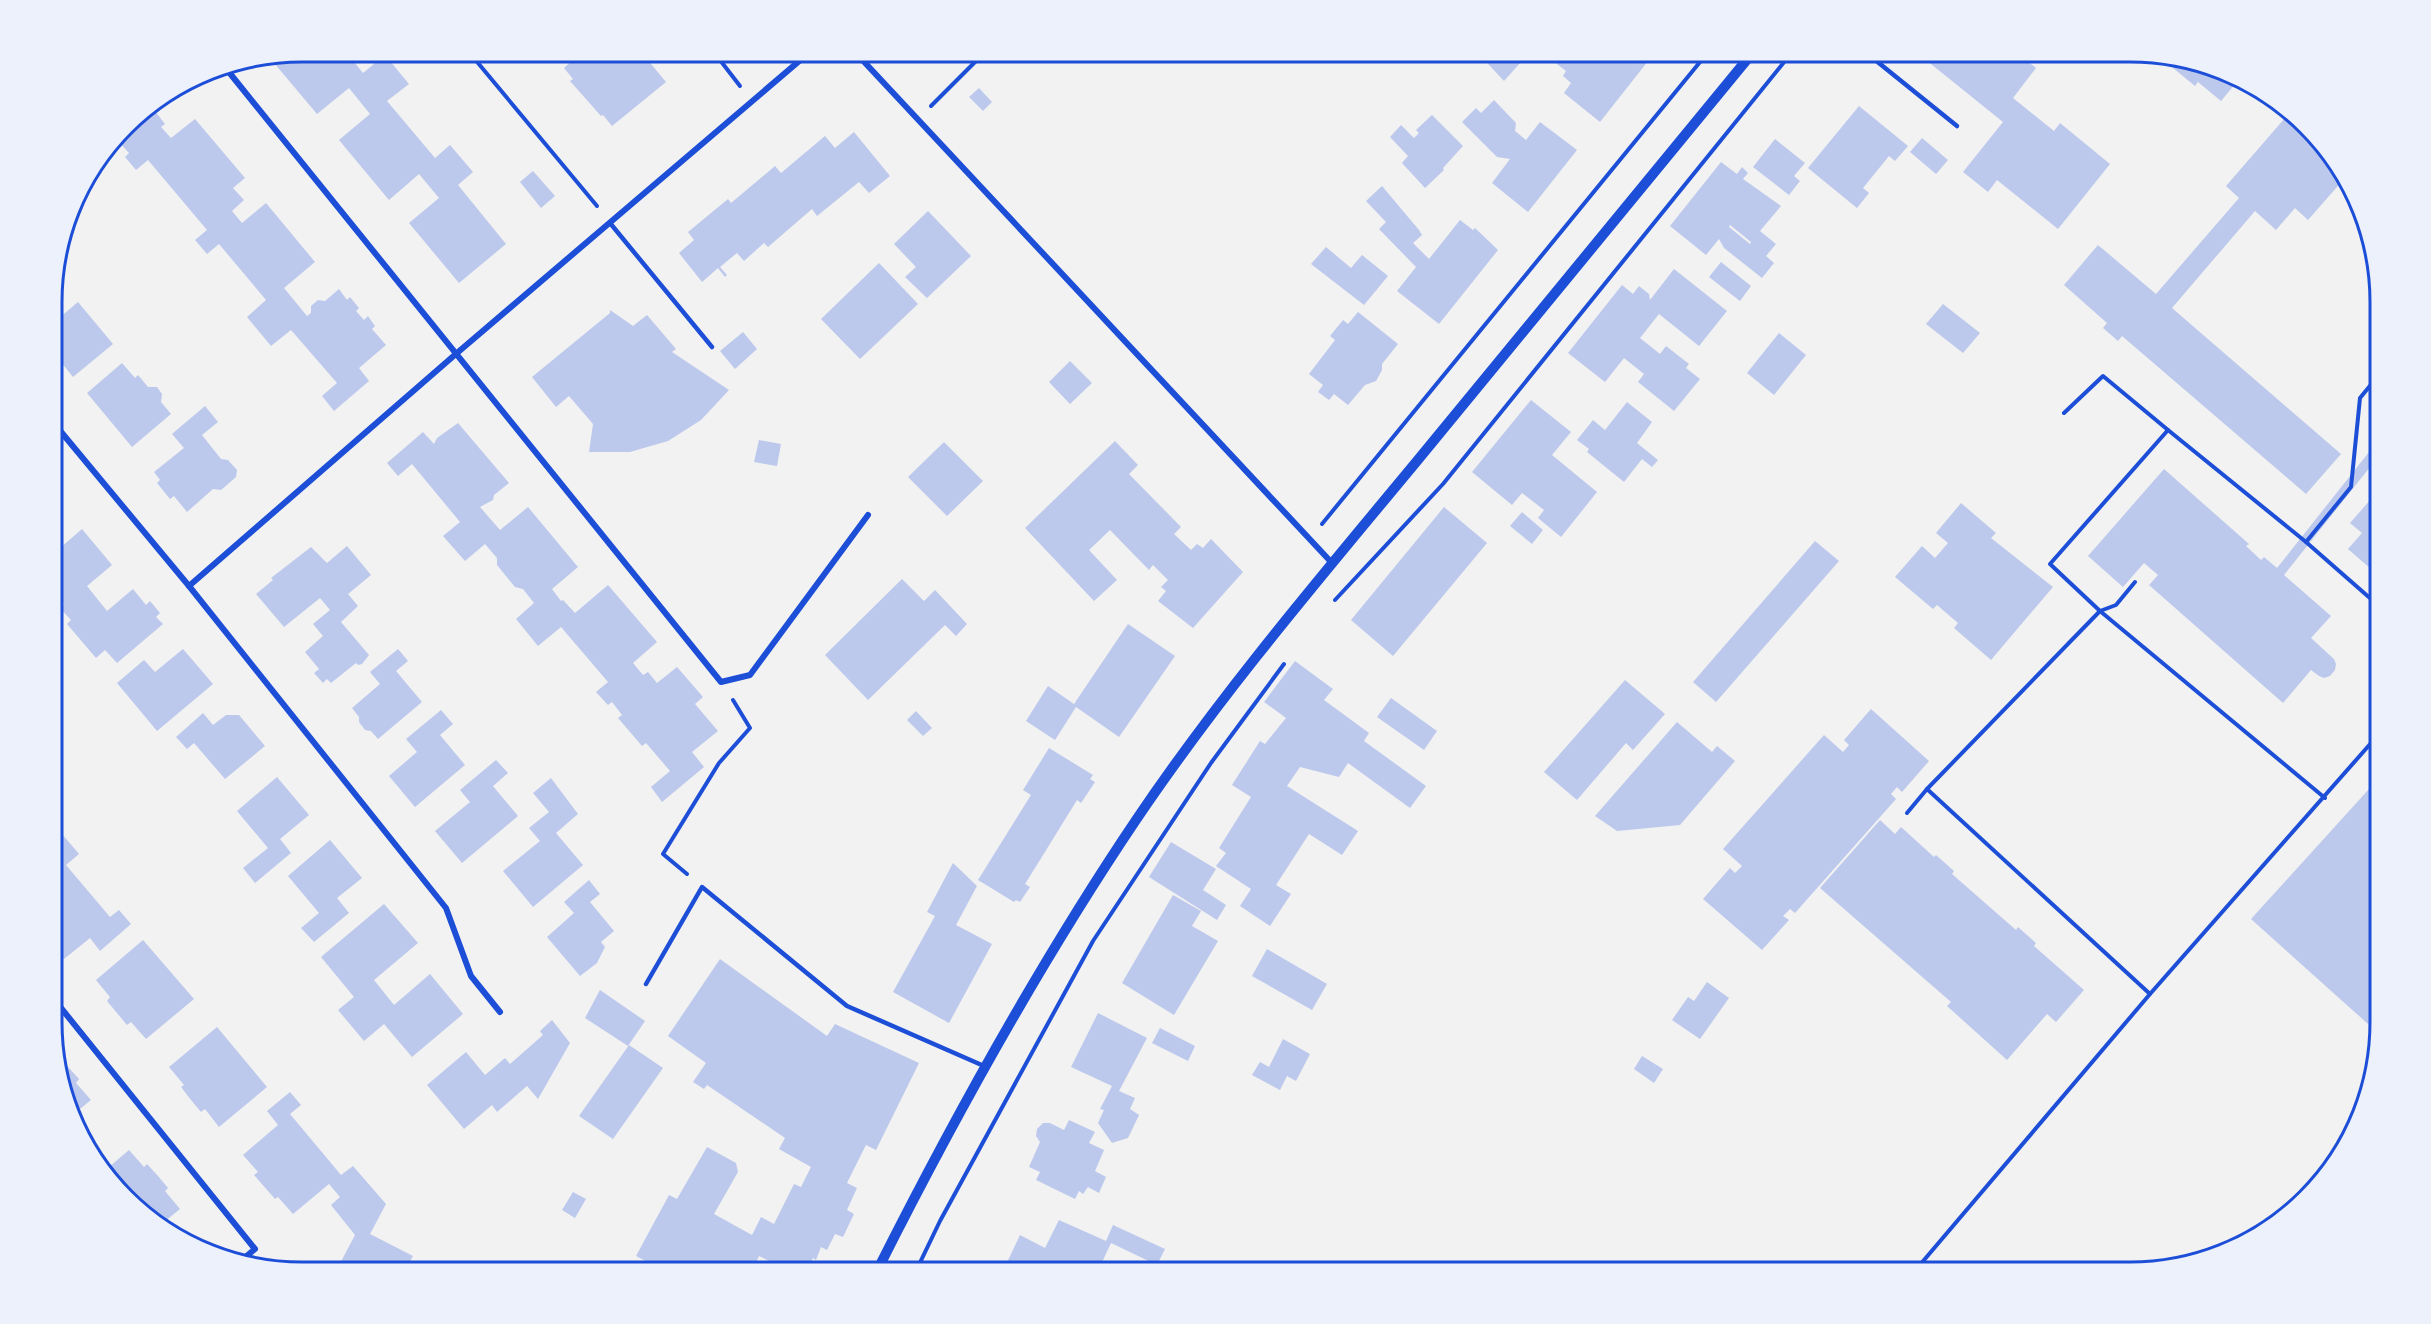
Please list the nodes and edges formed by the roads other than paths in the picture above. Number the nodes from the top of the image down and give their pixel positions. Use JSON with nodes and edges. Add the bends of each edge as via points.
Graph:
{"nodes":[{"id":1,"x":798,"y":62,"type":"edge"},
{"id":2,"x":864,"y":62,"type":"edge"},
{"id":3,"x":1745,"y":62,"type":"edge"},
{"id":4,"x":1878,"y":62,"type":"edge"},
{"id":5,"x":229,"y":73,"type":"edge"},
{"id":6,"x":1957,"y":126,"type":"dead end"},
{"id":7,"x":610,"y":223,"type":"junction"},
{"id":8,"x":712,"y":347,"type":"dead end"},
{"id":9,"x":457,"y":353,"type":"junction"},
{"id":10,"x":62,"y":433,"type":"edge"},
{"id":11,"x":868,"y":515,"type":"dead end"},
{"id":12,"x":1332,"y":563,"type":"junction"},
{"id":13,"x":189,"y":586,"type":"junction"},
{"id":14,"x":646,"y":984,"type":"dead end"},
{"id":15,"x":62,"y":1009,"type":"edge"},
{"id":16,"x":500,"y":1012,"type":"dead end"},
{"id":17,"x":987,"y":1067,"type":"junction"},
{"id":18,"x":247,"y":1256,"type":"edge"},
{"id":19,"x":882,"y":1262,"type":"edge"}],
"edges":[{"from":1,"to":7,"type":"street"},
{"from":2,"to":12,"type":"street"},
{"from":3,"to":12,"type":"street"},
{"from":4,"to":6,"type":"lane"},
{"from":5,"to":9,"type":"street"},
{"from":7,"to":8,"type":"lane"},
{"from":7,"to":9,"type":"street"},
{"from":9,"to":11,"type":"street","via":[[721,682],[750,675]]},
{"from":9,"to":13,"type":"street"},
{"from":10,"to":13,"type":"street"},
{"from":12,"to":17,"type":"street","via":[[1217,706],[1137,819],[1039,972]]},
{"from":13,"to":16,"type":"street","via":[[446,908],[471,976]]},
{"from":14,"to":17,"type":"lane","via":[[702,887],[847,1006]]},
{"from":15,"to":18,"type":"street","via":[[255,1249]]},
{"from":17,"to":19,"type":"street"}]}
